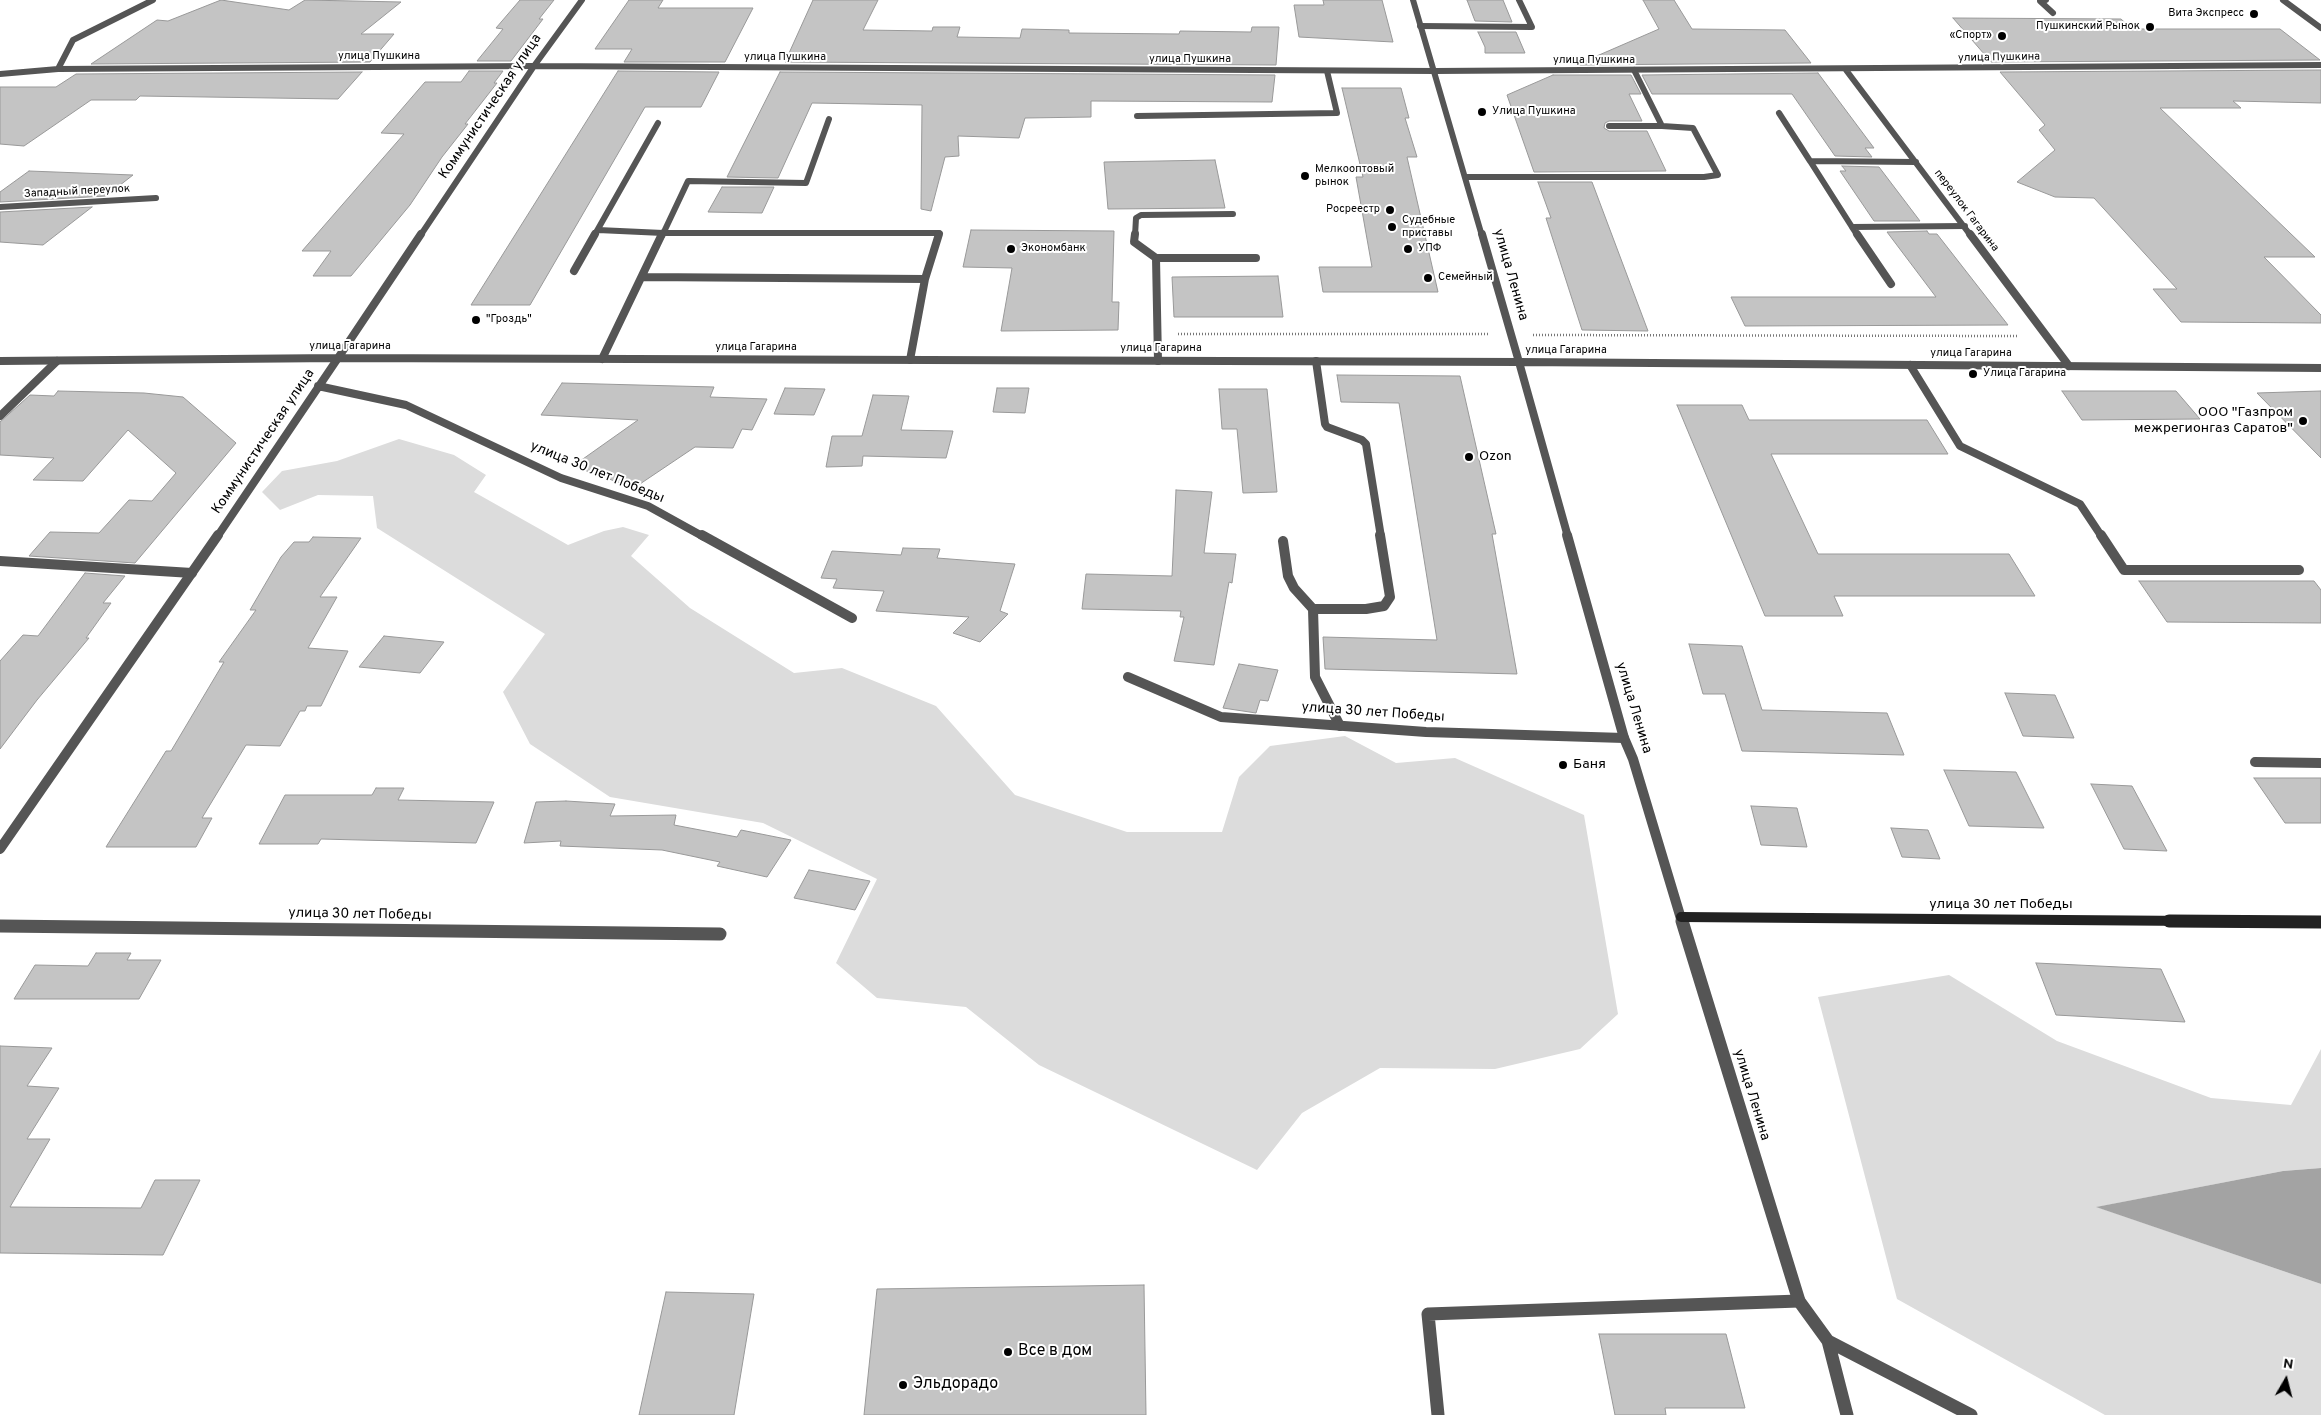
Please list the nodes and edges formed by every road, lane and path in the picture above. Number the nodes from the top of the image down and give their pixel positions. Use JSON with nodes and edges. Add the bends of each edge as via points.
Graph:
{"nodes":[{"id":1,"x":153,"y":0,"type":"edge"},
{"id":2,"x":582,"y":0,"type":"edge"},
{"id":3,"x":1413,"y":0,"type":"edge"},
{"id":4,"x":1519,"y":0,"type":"edge"},
{"id":5,"x":2046,"y":0,"type":"edge"},
{"id":6,"x":2283,"y":0,"type":"edge"},
{"id":7,"x":2053,"y":13,"type":"dead end"},
{"id":8,"x":1420,"y":26,"type":"junction"},
{"id":9,"x":2321,"y":28,"type":"edge"},
{"id":10,"x":2321,"y":65,"type":"edge"},
{"id":11,"x":534,"y":66,"type":"junction"},
{"id":12,"x":58,"y":68,"type":"junction"},
{"id":13,"x":1634,"y":70,"type":"junction"},
{"id":14,"x":1846,"y":70,"type":"junction"},
{"id":15,"x":1327,"y":71,"type":"junction"},
{"id":16,"x":1435,"y":71,"type":"junction"},
{"id":17,"x":0,"y":74,"type":"edge"},
{"id":18,"x":1780,"y":113,"type":"dead end"},
{"id":19,"x":1137,"y":116,"type":"dead end"},
{"id":20,"x":829,"y":119,"type":"dead end"},
{"id":21,"x":658,"y":123,"type":"dead end"},
{"id":22,"x":1609,"y":126,"type":"dead end"},
{"id":23,"x":1662,"y":126,"type":"junction"},
{"id":24,"x":1810,"y":161,"type":"junction"},
{"id":25,"x":1916,"y":162,"type":"junction"},
{"id":26,"x":1466,"y":177,"type":"junction"},
{"id":27,"x":156,"y":198,"type":"dead end"},
{"id":28,"x":0,"y":206,"type":"edge"},
{"id":29,"x":1233,"y":214,"type":"dead end"},
{"id":30,"x":1965,"y":226,"type":"junction"},
{"id":31,"x":1852,"y":227,"type":"junction"},
{"id":32,"x":598,"y":230,"type":"junction"},
{"id":33,"x":663,"y":234,"type":"junction"},
{"id":34,"x":1156,"y":258,"type":"junction"},
{"id":35,"x":1256,"y":258,"type":"dead end"},
{"id":36,"x":574,"y":272,"type":"dead end"},
{"id":37,"x":642,"y":277,"type":"junction"},
{"id":38,"x":925,"y":279,"type":"junction"},
{"id":39,"x":1891,"y":284,"type":"dead end"},
{"id":40,"x":1157,"y":334,"type":"junction"},
{"id":41,"x":1512,"y":335,"type":"junction"},
{"id":42,"x":2047,"y":336,"type":"junction"},
{"id":43,"x":338,"y":358,"type":"junction"},
{"id":44,"x":602,"y":359,"type":"junction"},
{"id":45,"x":910,"y":360,"type":"junction"},
{"id":46,"x":1158,"y":360,"type":"junction"},
{"id":47,"x":0,"y":361,"type":"edge"},
{"id":48,"x":57,"y":361,"type":"junction"},
{"id":49,"x":1316,"y":361,"type":"junction"},
{"id":50,"x":1519,"y":362,"type":"junction"},
{"id":51,"x":1910,"y":365,"type":"junction"},
{"id":52,"x":2069,"y":366,"type":"junction"},
{"id":53,"x":2321,"y":368,"type":"edge"},
{"id":54,"x":318,"y":386,"type":"junction"},
{"id":55,"x":0,"y":416,"type":"edge"},
{"id":56,"x":1282,"y":541,"type":"dead end"},
{"id":57,"x":0,"y":561,"type":"edge"},
{"id":58,"x":2299,"y":570,"type":"dead end"},
{"id":59,"x":192,"y":573,"type":"junction"},
{"id":60,"x":1313,"y":609,"type":"junction"},
{"id":61,"x":852,"y":618,"type":"dead end"},
{"id":62,"x":1128,"y":677,"type":"dead end"},
{"id":63,"x":1340,"y":726,"type":"junction"},
{"id":64,"x":1624,"y":738,"type":"junction"},
{"id":65,"x":2255,"y":762,"type":"dead end"},
{"id":66,"x":2321,"y":763,"type":"edge"},
{"id":67,"x":0,"y":849,"type":"edge"},
{"id":68,"x":1681,"y":916,"type":"junction"},
{"id":69,"x":2321,"y":922,"type":"edge"},
{"id":70,"x":0,"y":926,"type":"edge"},
{"id":71,"x":720,"y":934,"type":"dead end"},
{"id":72,"x":1799,"y":1301,"type":"junction"},
{"id":73,"x":1828,"y":1340,"type":"junction"},
{"id":74,"x":1438,"y":1415,"type":"edge"},
{"id":75,"x":1847,"y":1415,"type":"edge"},
{"id":76,"x":1971,"y":1415,"type":"edge"}],
"edges":[{"from":1,"to":12,"type":"street","via":[[73,40]]},
{"from":2,"to":11,"type":"street","name":"Коммунистическая улица"},
{"from":3,"to":8,"type":"street","name":"улица Ленина"},
{"from":4,"to":8,"type":"street","via":[[1532,27]]},
{"from":5,"to":7,"type":"street","via":[[2040,1]]},
{"from":6,"to":9,"type":"street"},
{"from":8,"to":16,"type":"street","name":"улица Ленина"},
{"from":10,"to":14,"type":"street","name":"улица Пушкина"},
{"from":11,"to":12,"type":"street","name":"улица Пушкина"},
{"from":11,"to":15,"type":"street","name":"улица Пушкина"},
{"from":11,"to":43,"type":"street","name":"Коммунистическая улица"},
{"from":12,"to":17,"type":"street","name":"улица Пушкина"},
{"from":13,"to":14,"type":"street","name":"улица Пушкина"},
{"from":13,"to":16,"type":"street","name":"улица Пушкина"},
{"from":13,"to":23,"type":"street"},
{"from":14,"to":25,"type":"street","name":"переулок Гагарина"},
{"from":15,"to":16,"type":"street","name":"улица Пушкина"},
{"from":15,"to":19,"type":"street","via":[[1337,113]]},
{"from":16,"to":26,"type":"street","name":"улица Ленина"},
{"from":18,"to":24,"type":"street"},
{"from":20,"to":33,"type":"street","via":[[806,183],[688,181]]},
{"from":21,"to":32,"type":"street"},
{"from":22,"to":23,"type":"street"},
{"from":23,"to":26,"type":"street","via":[[1693,128],[1718,174],[1704,178]]},
{"from":24,"to":25,"type":"street"},
{"from":24,"to":31,"type":"street"},
{"from":25,"to":30,"type":"street","name":"переулок Гагарина"},
{"from":26,"to":41,"type":"street","name":"улица Ленина"},
{"from":27,"to":28,"type":"street","name":"Западный переулок"},
{"from":29,"to":34,"type":"street","via":[[1141,215],[1136,218],[1134,242]]},
{"from":30,"to":31,"type":"street"},
{"from":30,"to":42,"type":"street","name":"переулок Гагарина"},
{"from":31,"to":39,"type":"street"},
{"from":32,"to":33,"type":"street"},
{"from":32,"to":36,"type":"street"},
{"from":33,"to":37,"type":"street"},
{"from":33,"to":38,"type":"street","via":[[939,233]]},
{"from":34,"to":35,"type":"street"},
{"from":34,"to":40,"type":"street"},
{"from":37,"to":38,"type":"street"},
{"from":37,"to":44,"type":"street"},
{"from":38,"to":45,"type":"street"},
{"from":40,"to":41,"type":"path"},
{"from":40,"to":46,"type":"street"},
{"from":41,"to":42,"type":"path"},
{"from":41,"to":50,"type":"street","name":"улица Ленина"},
{"from":42,"to":52,"type":"street","name":"переулок Гагарина"},
{"from":43,"to":44,"type":"street","name":"улица Гагарина"},
{"from":43,"to":48,"type":"street","name":"улица Гагарина"},
{"from":43,"to":54,"type":"street","name":"Коммунистическая улица"},
{"from":44,"to":45,"type":"street","name":"улица Гагарина"},
{"from":45,"to":46,"type":"street","name":"улица Гагарина"},
{"from":46,"to":49,"type":"street","name":"улица Гагарина"},
{"from":47,"to":48,"type":"street","name":"улица Гагарина"},
{"from":48,"to":55,"type":"street"},
{"from":49,"to":50,"type":"street","name":"улица Гагарина"},
{"from":49,"to":60,"type":"street","via":[[1325,424],[1366,444],[1390,597],[1384,606],[1366,609]]},
{"from":50,"to":51,"type":"street","name":"улица Гагарина"},
{"from":50,"to":64,"type":"street","name":"улица Ленина"},
{"from":51,"to":52,"type":"street","name":"улица Гагарина"},
{"from":51,"to":58,"type":"street","via":[[1960,446],[2080,504],[2124,570]]},
{"from":52,"to":53,"type":"street","name":"улица Гагарина"},
{"from":54,"to":59,"type":"street","name":"Коммунистическая улица"},
{"from":54,"to":61,"type":"street","name":"улица 30 лет Победы","via":[[406,405],[561,478],[648,506]]},
{"from":56,"to":60,"type":"street","via":[[1288,576]]},
{"from":57,"to":59,"type":"street"},
{"from":59,"to":67,"type":"street","name":"Коммунистическая улица"},
{"from":60,"to":63,"type":"street","via":[[1316,677]]},
{"from":62,"to":63,"type":"street","name":"улица 30 лет Победы","via":[[1221,717]]},
{"from":63,"to":64,"type":"street","name":"улица 30 лет Победы"},
{"from":64,"to":68,"type":"street","name":"улица Ленина"},
{"from":65,"to":66,"type":"street"},
{"from":68,"to":69,"type":"main road","name":"улица 30 лет Победы"},
{"from":68,"to":72,"type":"street","name":"улица Ленина"},
{"from":70,"to":71,"type":"street","name":"улица 30 лет Победы"},
{"from":72,"to":73,"type":"street","name":"улица Ленина"},
{"from":72,"to":74,"type":"street","via":[[1428,1314]]},
{"from":73,"to":75,"type":"street","name":"улица Ленина"},
{"from":73,"to":76,"type":"street"}]}
